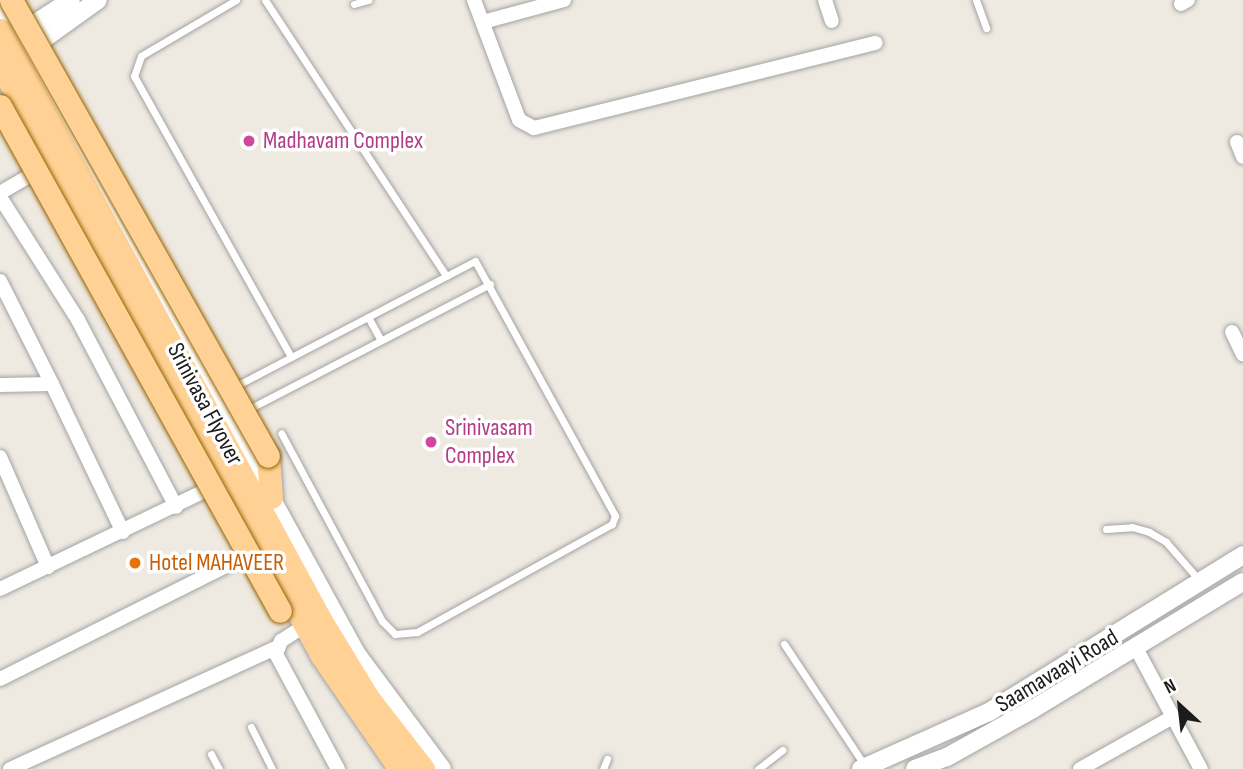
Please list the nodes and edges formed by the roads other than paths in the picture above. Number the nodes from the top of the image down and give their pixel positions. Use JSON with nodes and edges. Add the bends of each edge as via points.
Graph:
{"nodes":[{"id":1,"x":11,"y":0,"type":"edge"},
{"id":2,"x":71,"y":0,"type":"edge"},
{"id":3,"x":98,"y":0,"type":"edge"},
{"id":4,"x":236,"y":0,"type":"edge"},
{"id":5,"x":265,"y":0,"type":"edge"},
{"id":6,"x":368,"y":0,"type":"edge"},
{"id":7,"x":474,"y":0,"type":"edge"},
{"id":8,"x":564,"y":0,"type":"edge"},
{"id":9,"x":825,"y":0,"type":"edge"},
{"id":10,"x":976,"y":0,"type":"edge"},
{"id":11,"x":0,"y":3,"type":"edge"},
{"id":12,"x":354,"y":4,"type":"dead end"},
{"id":13,"x":832,"y":21,"type":"dead end"},
{"id":14,"x":484,"y":22,"type":"junction"},
{"id":15,"x":986,"y":29,"type":"dead end"},
{"id":16,"x":8,"y":32,"type":"edge"},
{"id":17,"x":876,"y":43,"type":"dead end"},
{"id":18,"x":26,"y":52,"type":"junction"},
{"id":19,"x":0,"y":64,"type":"edge"},
{"id":20,"x":0,"y":81,"type":"edge"},
{"id":21,"x":0,"y":106,"type":"edge"},
{"id":22,"x":1237,"y":142,"type":"dead end"},
{"id":23,"x":1243,"y":157,"type":"edge"},
{"id":24,"x":48,"y":166,"type":"junction"},
{"id":25,"x":0,"y":195,"type":"edge"},
{"id":26,"x":446,"y":276,"type":"junction"},
{"id":27,"x":0,"y":281,"type":"edge"},
{"id":28,"x":490,"y":284,"type":"junction"},
{"id":29,"x":368,"y":317,"type":"junction"},
{"id":30,"x":1232,"y":332,"type":"dead end"},
{"id":31,"x":381,"y":340,"type":"junction"},
{"id":32,"x":1243,"y":355,"type":"edge"},
{"id":33,"x":291,"y":358,"type":"junction"},
{"id":34,"x":52,"y":384,"type":"junction"},
{"id":35,"x":0,"y":385,"type":"edge"},
{"id":36,"x":217,"y":397,"type":"junction"},
{"id":37,"x":229,"y":420,"type":"junction"},
{"id":38,"x":281,"y":433,"type":"dead end"},
{"id":39,"x":0,"y":457,"type":"edge"},
{"id":40,"x":215,"y":486,"type":"junction"},
{"id":41,"x":271,"y":497,"type":"junction"},
{"id":42,"x":176,"y":507,"type":"junction"},
{"id":43,"x":1106,"y":529,"type":"dead end"},
{"id":44,"x":123,"y":531,"type":"junction"},
{"id":45,"x":251,"y":553,"type":"junction"},
{"id":46,"x":1243,"y":555,"type":"edge"},
{"id":47,"x":48,"y":567,"type":"junction"},
{"id":48,"x":1201,"y":582,"type":"junction"},
{"id":49,"x":1243,"y":582,"type":"edge"},
{"id":50,"x":0,"y":589,"type":"edge"},
{"id":51,"x":290,"y":620,"type":"junction"},
{"id":52,"x":784,"y":644,"type":"dead end"},
{"id":53,"x":275,"y":648,"type":"junction"},
{"id":54,"x":1136,"y":648,"type":"junction"},
{"id":55,"x":0,"y":680,"type":"edge"},
{"id":56,"x":1171,"y":718,"type":"junction"},
{"id":57,"x":251,"y":727,"type":"dead end"},
{"id":58,"x":782,"y":750,"type":"dead end"},
{"id":59,"x":211,"y":754,"type":"dead end"},
{"id":60,"x":607,"y":759,"type":"dead end"},
{"id":61,"x":431,"y":767,"type":"edge"},
{"id":62,"x":863,"y":768,"type":"edge"},
{"id":63,"x":9,"y":769,"type":"edge"},
{"id":64,"x":219,"y":769,"type":"edge"},
{"id":65,"x":272,"y":769,"type":"edge"},
{"id":66,"x":338,"y":769,"type":"edge"},
{"id":67,"x":390,"y":769,"type":"edge"},
{"id":68,"x":400,"y":769,"type":"edge"},
{"id":69,"x":603,"y":769,"type":"edge"},
{"id":70,"x":758,"y":769,"type":"edge"},
{"id":71,"x":915,"y":769,"type":"edge"},
{"id":72,"x":1080,"y":769,"type":"edge"},
{"id":73,"x":1201,"y":769,"type":"edge"}],
"edges":[{"from":1,"to":41,"type":"main road","bridge":true,"via":[[268,456]]},
{"from":2,"to":16,"type":"street"},
{"from":3,"to":18,"type":"street"},
{"from":4,"to":33,"type":"lane","via":[[141,56],[135,76]]},
{"from":5,"to":26,"type":"lane"},
{"from":6,"to":12,"type":"lane"},
{"from":7,"to":14,"type":"street"},
{"from":8,"to":14,"type":"street"},
{"from":9,"to":13,"type":"street"},
{"from":10,"to":15,"type":"lane"},
{"from":11,"to":16,"type":"street"},
{"from":14,"to":17,"type":"street","via":[[519,120],[534,128]]},
{"from":16,"to":18,"type":"street"},
{"from":16,"to":61,"type":"main road","name":"Srinivasa Flyover","via":[[321,621],[368,698]]},
{"from":18,"to":36,"type":"street"},
{"from":19,"to":68,"type":"main road","name":"Srinivasa Flyover","via":[[316,646]]},
{"from":20,"to":24,"type":"street"},
{"from":21,"to":40,"type":"main road","bridge":true},
{"from":22,"to":23,"type":"street"},
{"from":24,"to":25,"type":"street"},
{"from":24,"to":51,"type":"street"},
{"from":25,"to":42,"type":"street","via":[[78,320]]},
{"from":26,"to":28,"type":"lane","via":[[475,261]]},
{"from":26,"to":29,"type":"lane"},
{"from":27,"to":34,"type":"street"},
{"from":28,"to":31,"type":"lane"},
{"from":28,"to":38,"type":"lane","via":[[613,506],[612,524],[417,632],[396,634],[382,621]]},
{"from":29,"to":31,"type":"lane"},
{"from":29,"to":33,"type":"lane"},
{"from":30,"to":32,"type":"street"},
{"from":31,"to":37,"type":"lane"},
{"from":33,"to":36,"type":"lane"},
{"from":34,"to":35,"type":"street"},
{"from":34,"to":44,"type":"street"},
{"from":36,"to":37,"type":"street"},
{"from":37,"to":41,"type":"street"},
{"from":39,"to":47,"type":"street"},
{"from":40,"to":42,"type":"street"},
{"from":40,"to":45,"type":"main road","bridge":true},
{"from":41,"to":61,"type":"street","via":[[356,653]]},
{"from":42,"to":44,"type":"street"},
{"from":43,"to":48,"type":"lane","via":[[1132,527],[1149,532],[1166,542]]},
{"from":44,"to":47,"type":"street"},
{"from":45,"to":51,"type":"main road","bridge":true},
{"from":45,"to":55,"type":"street"},
{"from":46,"to":48,"type":"street","name":"Saamavaayi Road"},
{"from":47,"to":50,"type":"street"},
{"from":48,"to":62,"type":"street","name":"Saamavaayi Road","via":[[989,712]]},
{"from":49,"to":54,"type":"street","name":"Saamavaayi Road"},
{"from":51,"to":53,"type":"street"},
{"from":51,"to":67,"type":"street","via":[[356,726]]},
{"from":52,"to":62,"type":"lane"},
{"from":53,"to":63,"type":"street"},
{"from":53,"to":66,"type":"street"},
{"from":54,"to":56,"type":"street"},
{"from":54,"to":71,"type":"street","name":"Saamavaayi Road","via":[[947,757]]},
{"from":56,"to":72,"type":"street"},
{"from":56,"to":73,"type":"street"},
{"from":57,"to":65,"type":"lane"},
{"from":58,"to":70,"type":"lane"},
{"from":59,"to":64,"type":"lane"},
{"from":60,"to":69,"type":"lane"}]}
